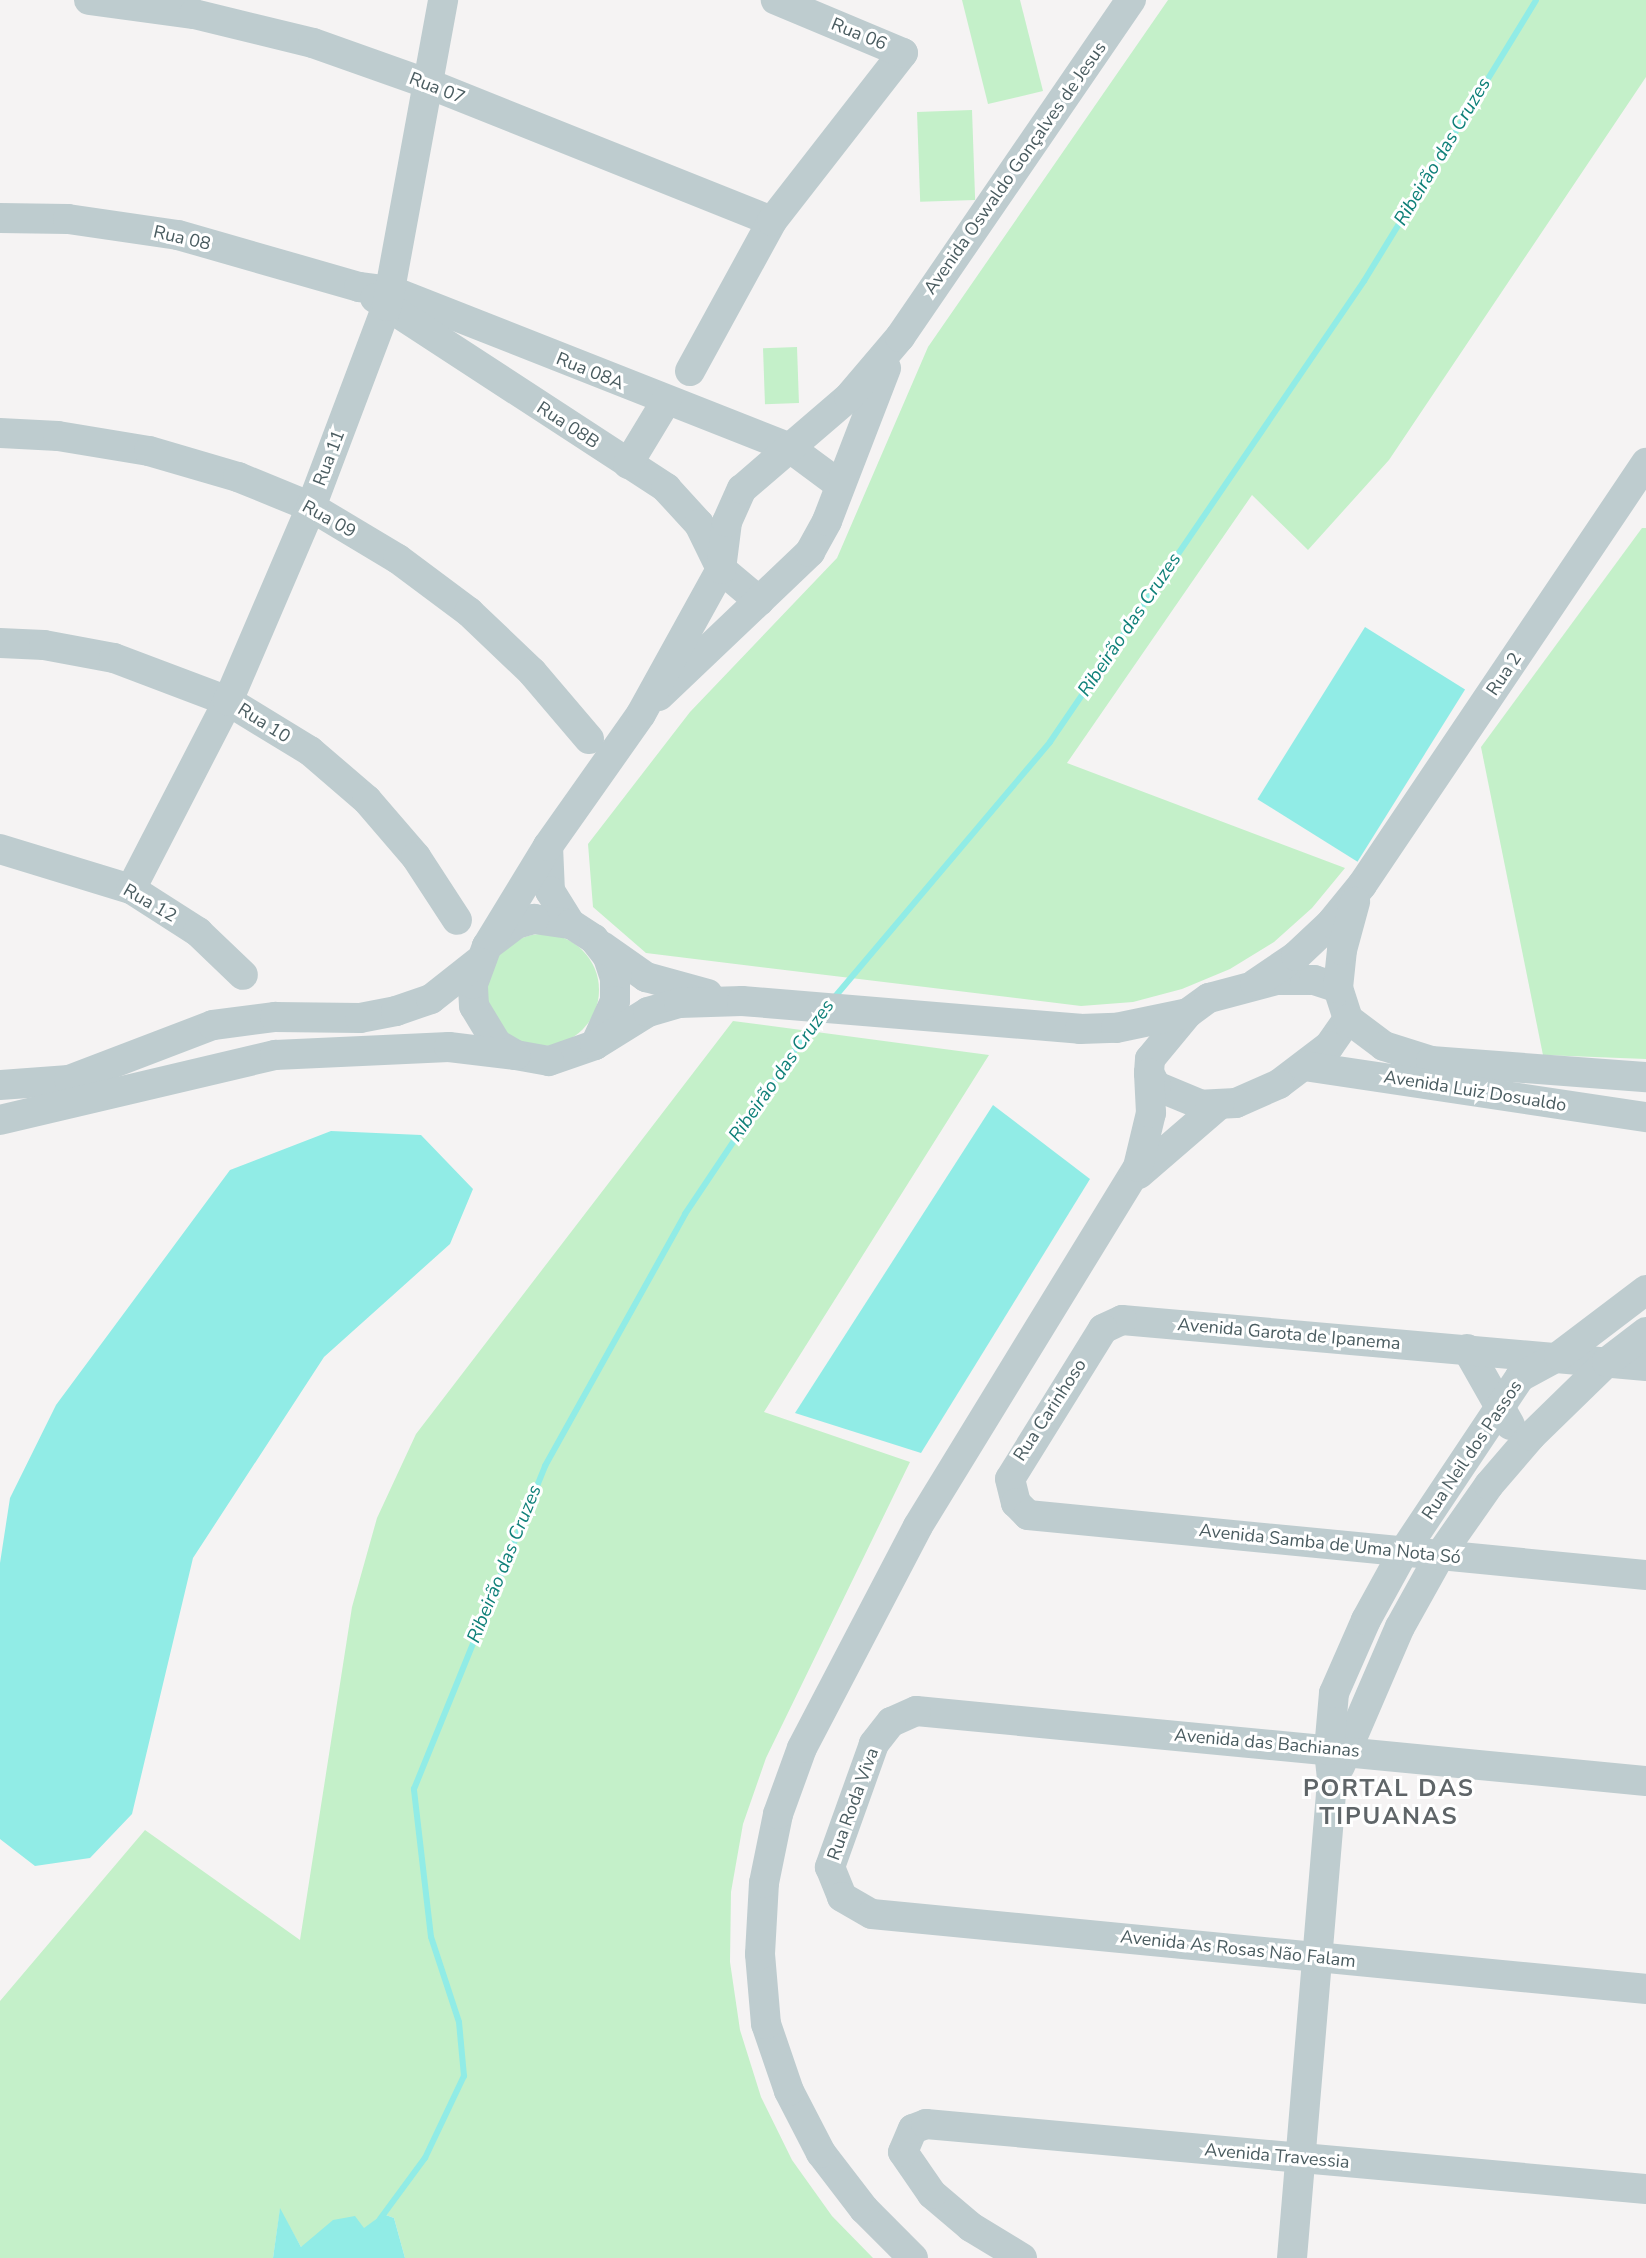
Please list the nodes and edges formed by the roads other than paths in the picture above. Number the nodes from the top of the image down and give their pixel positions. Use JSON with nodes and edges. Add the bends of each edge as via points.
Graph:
{"nodes":[{"id":1,"x":89,"y":0,"type":"edge"},
{"id":2,"x":443,"y":0,"type":"edge"},
{"id":3,"x":775,"y":0,"type":"edge"},
{"id":4,"x":1131,"y":0,"type":"edge"},
{"id":5,"x":429,"y":84,"type":"junction"},
{"id":6,"x":0,"y":218,"type":"edge"},
{"id":7,"x":772,"y":221,"type":"junction"},
{"id":8,"x":389,"y":299,"type":"junction"},
{"id":9,"x":900,"y":337,"type":"junction"},
{"id":10,"x":690,"y":371,"type":"dead end"},
{"id":11,"x":666,"y":401,"type":"junction"},
{"id":12,"x":0,"y":433,"type":"edge"},
{"id":13,"x":790,"y":448,"type":"junction"},
{"id":14,"x":1646,"y":463,"type":"edge"},
{"id":15,"x":628,"y":464,"type":"junction"},
{"id":16,"x":840,"y":485,"type":"junction"},
{"id":17,"x":311,"y":507,"type":"junction"},
{"id":18,"x":721,"y":569,"type":"junction"},
{"id":19,"x":759,"y":601,"type":"junction"},
{"id":20,"x":0,"y":643,"type":"edge"},
{"id":21,"x":228,"y":701,"type":"junction"},
{"id":22,"x":641,"y":714,"type":"junction"},
{"id":23,"x":589,"y":739,"type":"dead end"},
{"id":24,"x":548,"y":846,"type":"junction"},
{"id":25,"x":0,"y":849,"type":"edge"},
{"id":26,"x":1362,"y":885,"type":"junction"},
{"id":27,"x":131,"y":889,"type":"junction"},
{"id":28,"x":457,"y":920,"type":"dead end"},
{"id":29,"x":583,"y":931,"type":"junction"},
{"id":30,"x":482,"y":954,"type":"junction"},
{"id":31,"x":243,"y":975,"type":"dead end"},
{"id":32,"x":1255,"y":984,"type":"junction"},
{"id":33,"x":1338,"y":988,"type":"junction"},
{"id":34,"x":742,"y":1001,"type":"junction"},
{"id":35,"x":1188,"y":1013,"type":"junction"},
{"id":36,"x":1348,"y":1019,"type":"junction"},
{"id":37,"x":1080,"y":1029,"type":"junction"},
{"id":38,"x":595,"y":1045,"type":"junction"},
{"id":39,"x":516,"y":1055,"type":"junction"},
{"id":40,"x":1149,"y":1066,"type":"junction"},
{"id":41,"x":1304,"y":1066,"type":"junction"},
{"id":42,"x":1646,"y":1077,"type":"edge"},
{"id":43,"x":0,"y":1085,"type":"edge"},
{"id":44,"x":1219,"y":1105,"type":"junction"},
{"id":45,"x":1646,"y":1116,"type":"edge"},
{"id":46,"x":0,"y":1120,"type":"edge"},
{"id":47,"x":1119,"y":1194,"type":"junction"},
{"id":48,"x":1646,"y":1290,"type":"edge"},
{"id":49,"x":1112,"y":1323,"type":"joint"},
{"id":50,"x":1646,"y":1332,"type":"edge"},
{"id":51,"x":1466,"y":1349,"type":"junction"},
{"id":52,"x":1559,"y":1356,"type":"junction"},
{"id":53,"x":1607,"y":1362,"type":"junction"},
{"id":54,"x":1646,"y":1366,"type":"edge"},
{"id":55,"x":1500,"y":1412,"type":"junction"},
{"id":56,"x":1531,"y":1436,"type":"junction"},
{"id":57,"x":1017,"y":1506,"type":"joint"},
{"id":58,"x":1404,"y":1551,"type":"junction"},
{"id":59,"x":1440,"y":1555,"type":"junction"},
{"id":60,"x":1646,"y":1575,"type":"edge"},
{"id":61,"x":891,"y":1722,"type":"joint"},
{"id":62,"x":1339,"y":1750,"type":"junction"},
{"id":63,"x":1646,"y":1781,"type":"edge"},
{"id":64,"x":837,"y":1891,"type":"joint"},
{"id":65,"x":1318,"y":1957,"type":"junction"},
{"id":66,"x":1646,"y":1989,"type":"edge"},
{"id":67,"x":1301,"y":2158,"type":"junction"},
{"id":68,"x":1646,"y":2189,"type":"edge"},
{"id":69,"x":913,"y":2258,"type":"edge"},
{"id":70,"x":1022,"y":2258,"type":"edge"},
{"id":71,"x":1292,"y":2258,"type":"edge"}],
"edges":[{"from":1,"to":5,"type":"street","name":"Rua 07","via":[[194,14],[313,43]]},
{"from":2,"to":5,"type":"street","name":"Rua 11"},
{"from":3,"to":7,"type":"street","name":"Rua 06","via":[[904,53]]},
{"from":4,"to":9,"type":"street","name":"Avenida Oswaldo Gonçalves de Jesus"},
{"from":5,"to":7,"type":"street","name":"Rua 07"},
{"from":5,"to":8,"type":"street","name":"Rua 11"},
{"from":6,"to":8,"type":"street","name":"Rua 08","via":[[68,219],[178,234]]},
{"from":7,"to":10,"type":"street"},
{"from":8,"to":11,"type":"street","name":"Rua 08A"},
{"from":8,"to":15,"type":"street","name":"Rua 08B"},
{"from":8,"to":17,"type":"street","name":"Rua 11"},
{"from":9,"to":13,"type":"street","name":"Avenida Oswaldo Gonçalves de Jesus","via":[[849,397]]},
{"from":9,"to":16,"type":"street","name":"Avenida Oswaldo Gonçalves de Jesus"},
{"from":11,"to":13,"type":"street","name":"Rua 08A"},
{"from":11,"to":15,"type":"street"},
{"from":12,"to":17,"type":"street","name":"Rua 09","via":[[58,436],[149,451],[238,477]]},
{"from":13,"to":16,"type":"street","name":"Rua 08A"},
{"from":13,"to":18,"type":"street","name":"Avenida Oswaldo Gonçalves de Jesus","via":[[742,489],[727,522]]},
{"from":14,"to":26,"type":"street","name":"Rua 2"},
{"from":15,"to":18,"type":"street","name":"Rua 08B","via":[[684,505]]},
{"from":16,"to":19,"type":"street","name":"Avenida Oswaldo Gonçalves de Jesus","via":[[810,552]]},
{"from":17,"to":21,"type":"street","name":"Rua 11"},
{"from":17,"to":23,"type":"street","name":"Rua 09","via":[[398,559],[469,612],[532,672]]},
{"from":18,"to":19,"type":"street"},
{"from":18,"to":22,"type":"street"},
{"from":19,"to":22,"type":"street"},
{"from":20,"to":21,"type":"street","name":"Rua 10","via":[[44,645],[114,658]]},
{"from":21,"to":27,"type":"street","name":"Rua 11"},
{"from":21,"to":28,"type":"street","name":"Rua 10","via":[[310,751],[367,800],[416,857]]},
{"from":22,"to":24,"type":"street"},
{"from":24,"to":29,"type":"street","via":[[550,891]]},
{"from":24,"to":30,"type":"street"},
{"from":25,"to":27,"type":"street","name":"Rua 12"},
{"from":26,"to":32,"type":"street","name":"Rua 2","via":[[1322,932]]},
{"from":26,"to":33,"type":"street","name":"Rua 2","via":[[1350,917]]},
{"from":27,"to":31,"type":"street","name":"Rua 12","via":[[198,932]]},
{"from":29,"to":30,"type":"street","via":[[534,919],[508,928]]},
{"from":29,"to":34,"type":"street","via":[[646,977]]},
{"from":29,"to":38,"type":"street","via":[[615,978],[615,1001]]},
{"from":30,"to":39,"type":"street","via":[[472,984],[478,1016],[497,1044]]},
{"from":30,"to":43,"type":"street","via":[[431,999],[396,1011],[360,1018],[275,1017],[212,1026],[69,1080]]},
{"from":32,"to":33,"type":"street","via":[[1314,980]]},
{"from":32,"to":35,"type":"street","via":[[1209,998]]},
{"from":33,"to":36,"type":"street"},
{"from":34,"to":37,"type":"street"},
{"from":34,"to":38,"type":"street","via":[[679,1003],[648,1012]]},
{"from":35,"to":37,"type":"street","via":[[1116,1028]]},
{"from":35,"to":40,"type":"street"},
{"from":36,"to":41,"type":"street","via":[[1329,1046]]},
{"from":36,"to":42,"type":"street","name":"Avenida Luiz Dosualdo","via":[[1384,1046],[1431,1061]]},
{"from":37,"to":40,"type":"street"},
{"from":38,"to":39,"type":"street","via":[[549,1061]]},
{"from":39,"to":46,"type":"street","via":[[449,1047],[275,1055]]},
{"from":40,"to":44,"type":"street","via":[[1156,1086],[1170,1095]]},
{"from":40,"to":47,"type":"street","via":[[1151,1113],[1146,1144]]},
{"from":41,"to":44,"type":"street","via":[[1252,1099]]},
{"from":41,"to":45,"type":"street","name":"Avenida Luiz Dosualdo"},
{"from":44,"to":47,"type":"street"},
{"from":47,"to":69,"type":"street","via":[[918,1526],[802,1748],[778,1814],[764,1883],[760,1954],[766,2024],[789,2091],[828,2162],[864,2209]]},
{"from":48,"to":52,"type":"street","name":"Rua Neil dos Passos"},
{"from":49,"to":51,"type":"street","name":"Avenida Garota de Ipanema","via":[[1128,1320]]},
{"from":49,"to":57,"type":"street","name":"Rua Carinhoso","via":[[1102,1329],[1014,1468],[1010,1479]]},
{"from":50,"to":53,"type":"street","name":"Rua Neil dos Passos"},
{"from":51,"to":52,"type":"street","name":"Avenida Garota de Ipanema"},
{"from":51,"to":55,"type":"street"},
{"from":52,"to":53,"type":"street","name":"Avenida Garota de Ipanema"},
{"from":52,"to":55,"type":"street","name":"Rua Neil dos Passos","via":[[1520,1377]]},
{"from":53,"to":54,"type":"street","name":"Avenida Garota de Ipanema"},
{"from":53,"to":56,"type":"street","name":"Rua Neil dos Passos"},
{"from":55,"to":56,"type":"street","via":[[1517,1433]]},
{"from":55,"to":58,"type":"street","name":"Rua Neil dos Passos"},
{"from":56,"to":59,"type":"street","name":"Rua Neil dos Passos","via":[[1489,1485]]},
{"from":57,"to":58,"type":"street","name":"Avenida Samba de Uma Nota Só","via":[[1028,1515]]},
{"from":58,"to":59,"type":"street","name":"Avenida Samba de Uma Nota Só"},
{"from":58,"to":62,"type":"street","name":"Rua Neil dos Passos","via":[[1366,1620],[1334,1693]]},
{"from":59,"to":60,"type":"street","name":"Avenida Samba de Uma Nota Só"},
{"from":59,"to":62,"type":"street","name":"Rua Neil dos Passos"},
{"from":61,"to":62,"type":"street","name":"Avenida das Bachianas","via":[[926,1710]]},
{"from":61,"to":64,"type":"street","name":"Rua Roda Viva","via":[[874,1744],[830,1858]]},
{"from":62,"to":63,"type":"street","name":"Avenida das Bachianas"},
{"from":62,"to":65,"type":"street","name":"Rua Neil dos Passos","via":[[1332,1779]]},
{"from":64,"to":65,"type":"street","name":"Avenida As Rosas Não Falam","via":[[856,1908],[872,1914]]},
{"from":65,"to":66,"type":"street","name":"Avenida As Rosas Não Falam"},
{"from":65,"to":67,"type":"street","name":"Rua Neil dos Passos"},
{"from":67,"to":68,"type":"street","name":"Avenida Travessia"},
{"from":67,"to":70,"type":"street","name":"Avenida Travessia","via":[[926,2124],[910,2132],[903,2152],[932,2194],[971,2227]]},
{"from":67,"to":71,"type":"street","name":"Rua Neil dos Passos"}]}
